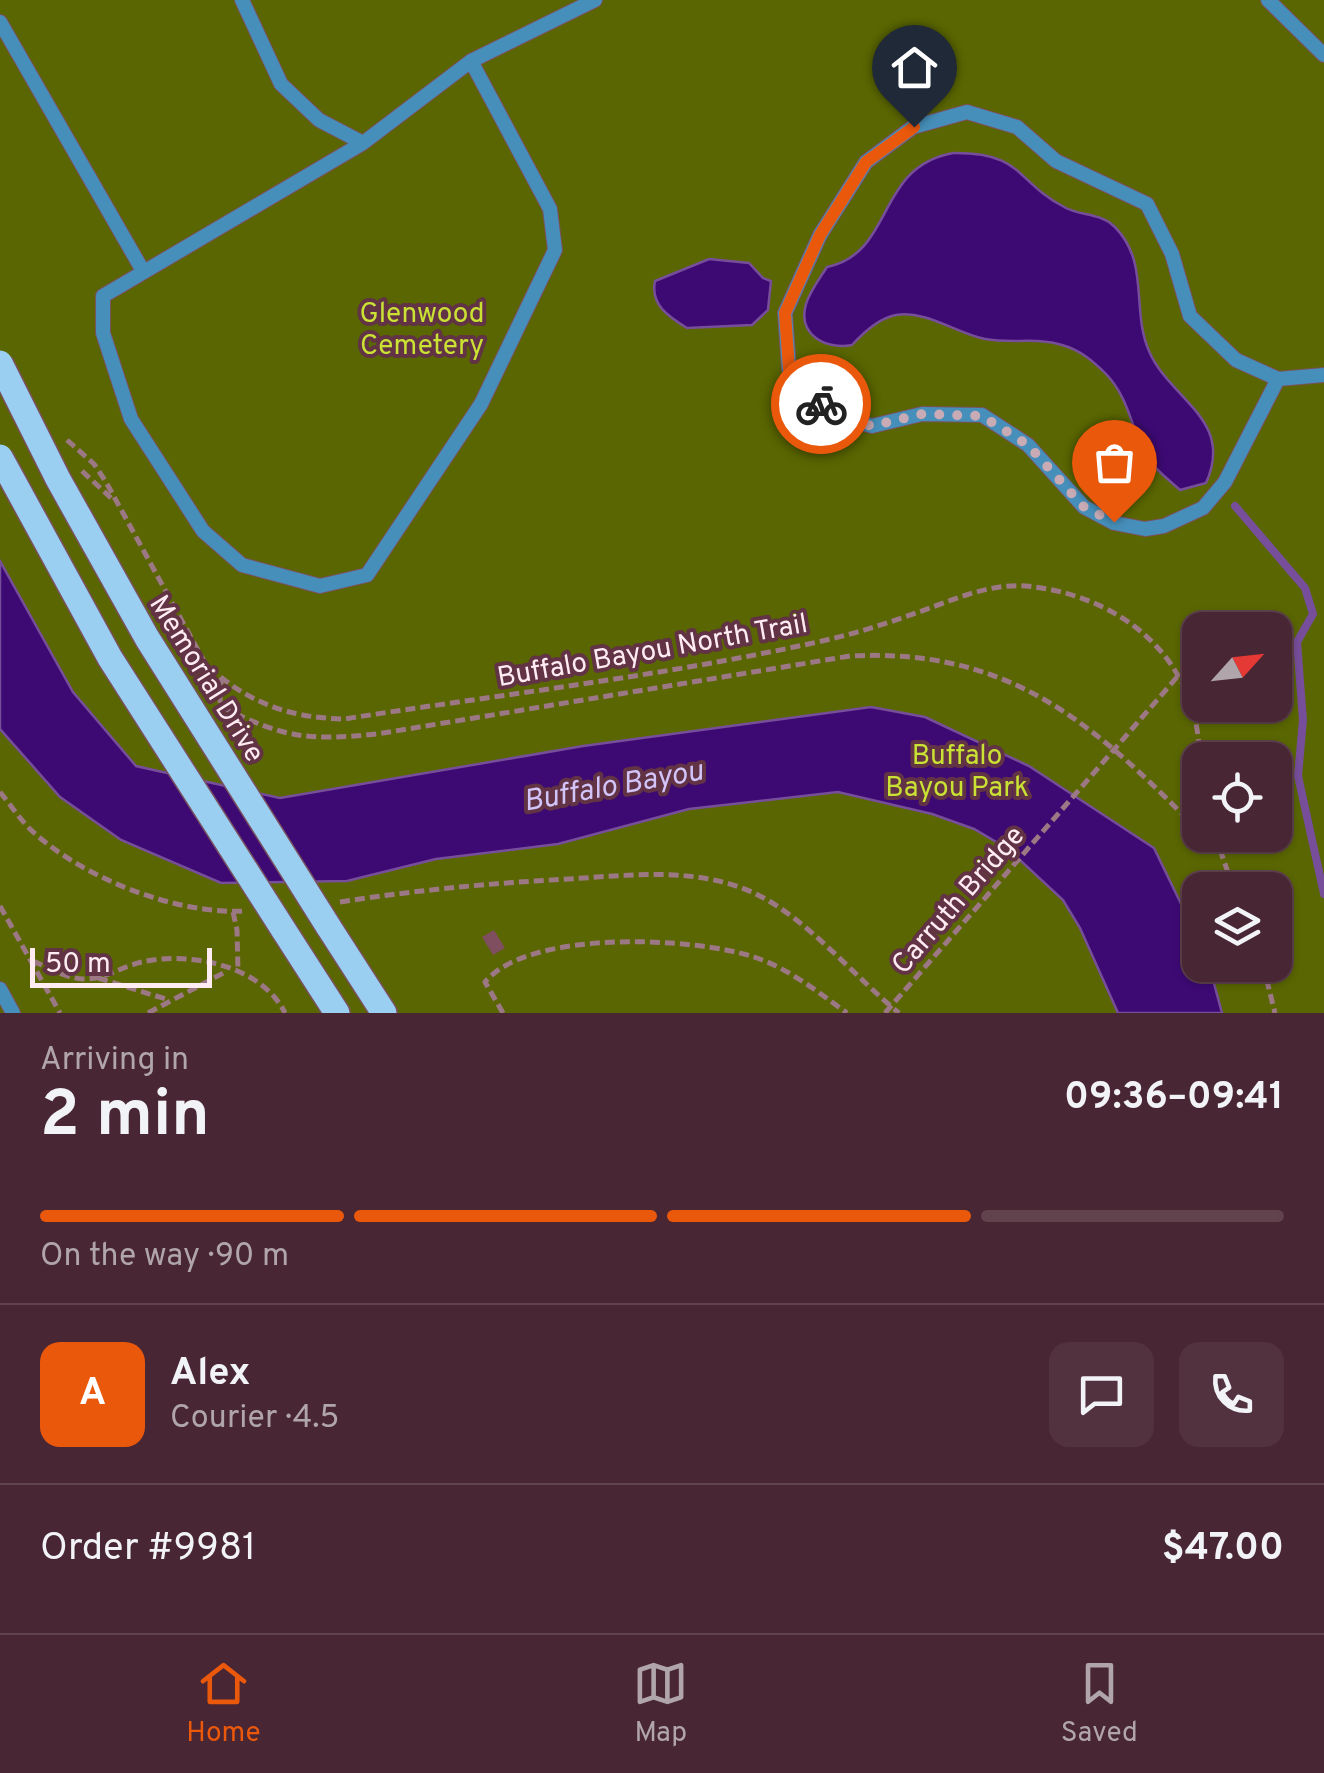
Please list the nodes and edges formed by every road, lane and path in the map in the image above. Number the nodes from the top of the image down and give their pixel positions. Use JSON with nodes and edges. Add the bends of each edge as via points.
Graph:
{"nodes":[{"id":1,"x":242,"y":0,"type":"edge"},
{"id":2,"x":595,"y":0,"type":"edge"},
{"id":3,"x":1268,"y":0,"type":"edge"},
{"id":4,"x":0,"y":22,"type":"edge"},
{"id":5,"x":1324,"y":56,"type":"edge"},
{"id":6,"x":470,"y":62,"type":"junction"},
{"id":7,"x":363,"y":143,"type":"junction"},
{"id":8,"x":143,"y":272,"type":"junction"},
{"id":9,"x":0,"y":363,"type":"edge"},
{"id":10,"x":1324,"y":375,"type":"edge"},
{"id":11,"x":1278,"y":380,"type":"junction"},
{"id":12,"x":0,"y":457,"type":"edge"},
{"id":13,"x":116,"y":503,"type":"dead end"},
{"id":14,"x":1178,"y":676,"type":"junction"},
{"id":15,"x":221,"y":678,"type":"junction"},
{"id":16,"x":1198,"y":742,"type":"edge"},
{"id":17,"x":1115,"y":748,"type":"junction"},
{"id":18,"x":1182,"y":815,"type":"edge"},
{"id":19,"x":612,"y":876,"type":"dead end"},
{"id":20,"x":0,"y":906,"type":"edge"},
{"id":21,"x":232,"y":912,"type":"dead end"},
{"id":22,"x":33,"y":961,"type":"junction"},
{"id":23,"x":234,"y":970,"type":"junction"},
{"id":24,"x":95,"y":978,"type":"junction"},
{"id":25,"x":1268,"y":982,"type":"edge"},
{"id":26,"x":0,"y":988,"type":"edge"},
{"id":27,"x":169,"y":1000,"type":"junction"},
{"id":28,"x":891,"y":1006,"type":"junction"},
{"id":29,"x":13,"y":1013,"type":"edge"},
{"id":30,"x":60,"y":1013,"type":"edge"},
{"id":31,"x":148,"y":1013,"type":"edge"},
{"id":32,"x":285,"y":1013,"type":"edge"},
{"id":33,"x":336,"y":1013,"type":"edge"},
{"id":34,"x":384,"y":1013,"type":"edge"},
{"id":35,"x":503,"y":1013,"type":"edge"},
{"id":36,"x":846,"y":1013,"type":"edge"},
{"id":37,"x":885,"y":1013,"type":"edge"},
{"id":38,"x":899,"y":1013,"type":"edge"},
{"id":39,"x":1276,"y":1013,"type":"edge"}],
"edges":[{"from":1,"to":7,"type":"lane","via":[[281,84],[319,120]]},
{"from":2,"to":6,"type":"lane"},
{"from":3,"to":5,"type":"lane"},
{"from":4,"to":8,"type":"lane"},
{"from":6,"to":7,"type":"lane"},
{"from":6,"to":8,"type":"lane","via":[[550,209],[555,250],[481,404],[366,575],[320,586],[242,565],[202,530],[131,418],[103,333],[103,296]]},
{"from":7,"to":8,"type":"lane"},
{"from":9,"to":34,"type":"main road","name":"Memorial Drive","bridge":true,"via":[[146,638]]},
{"from":10,"to":11,"type":"lane"},
{"from":11,"to":11,"type":"lane","via":[[1225,482],[1203,508],[1145,529],[1084,507],[1028,445],[982,416],[922,414],[872,426],[831,415],[789,369],[785,313],[820,235],[866,162],[914,127],[968,112],[1017,126],[1056,161],[1147,204],[1172,254],[1190,316],[1236,360]]},
{"from":12,"to":33,"type":"main road","bridge":true,"via":[[110,658]]},
{"from":13,"to":15,"type":"path","name":"Buffalo Bayou North Trail","via":[[192,643]]},
{"from":14,"to":15,"type":"path","name":"Buffalo Bayou North Trail","via":[[1133,622],[1077,596],[1023,586],[974,592],[872,629],[700,667],[344,719],[289,714]]},
{"from":14,"to":16,"type":"path","name":"Buffalo Bayou North Trail"},
{"from":14,"to":17,"type":"path","name":"Carruth Bridge"},
{"from":15,"to":17,"type":"path","via":[[220,706],[282,734],[328,739],[897,654],[1000,677]]},
{"from":17,"to":18,"type":"path"},
{"from":17,"to":28,"type":"path","name":"Carruth Bridge"},
{"from":19,"to":28,"type":"path","via":[[680,874],[762,896]]},
{"from":20,"to":22,"type":"path"},
{"from":21,"to":23,"type":"path","via":[[238,940]]},
{"from":22,"to":24,"type":"path","via":[[64,975]]},
{"from":22,"to":30,"type":"path"},
{"from":23,"to":24,"type":"path","via":[[174,958],[137,962]]},
{"from":23,"to":27,"type":"path"},
{"from":23,"to":32,"type":"path","via":[[264,985]]},
{"from":24,"to":27,"type":"path"},
{"from":25,"to":39,"type":"path"},
{"from":26,"to":29,"type":"lane"},
{"from":27,"to":31,"type":"path"},
{"from":28,"to":37,"type":"path","name":"Carruth Bridge"},
{"from":28,"to":38,"type":"path"},
{"from":35,"to":36,"type":"path","via":[[485,982],[506,967],[562,949],[656,941],[754,957]]}]}
